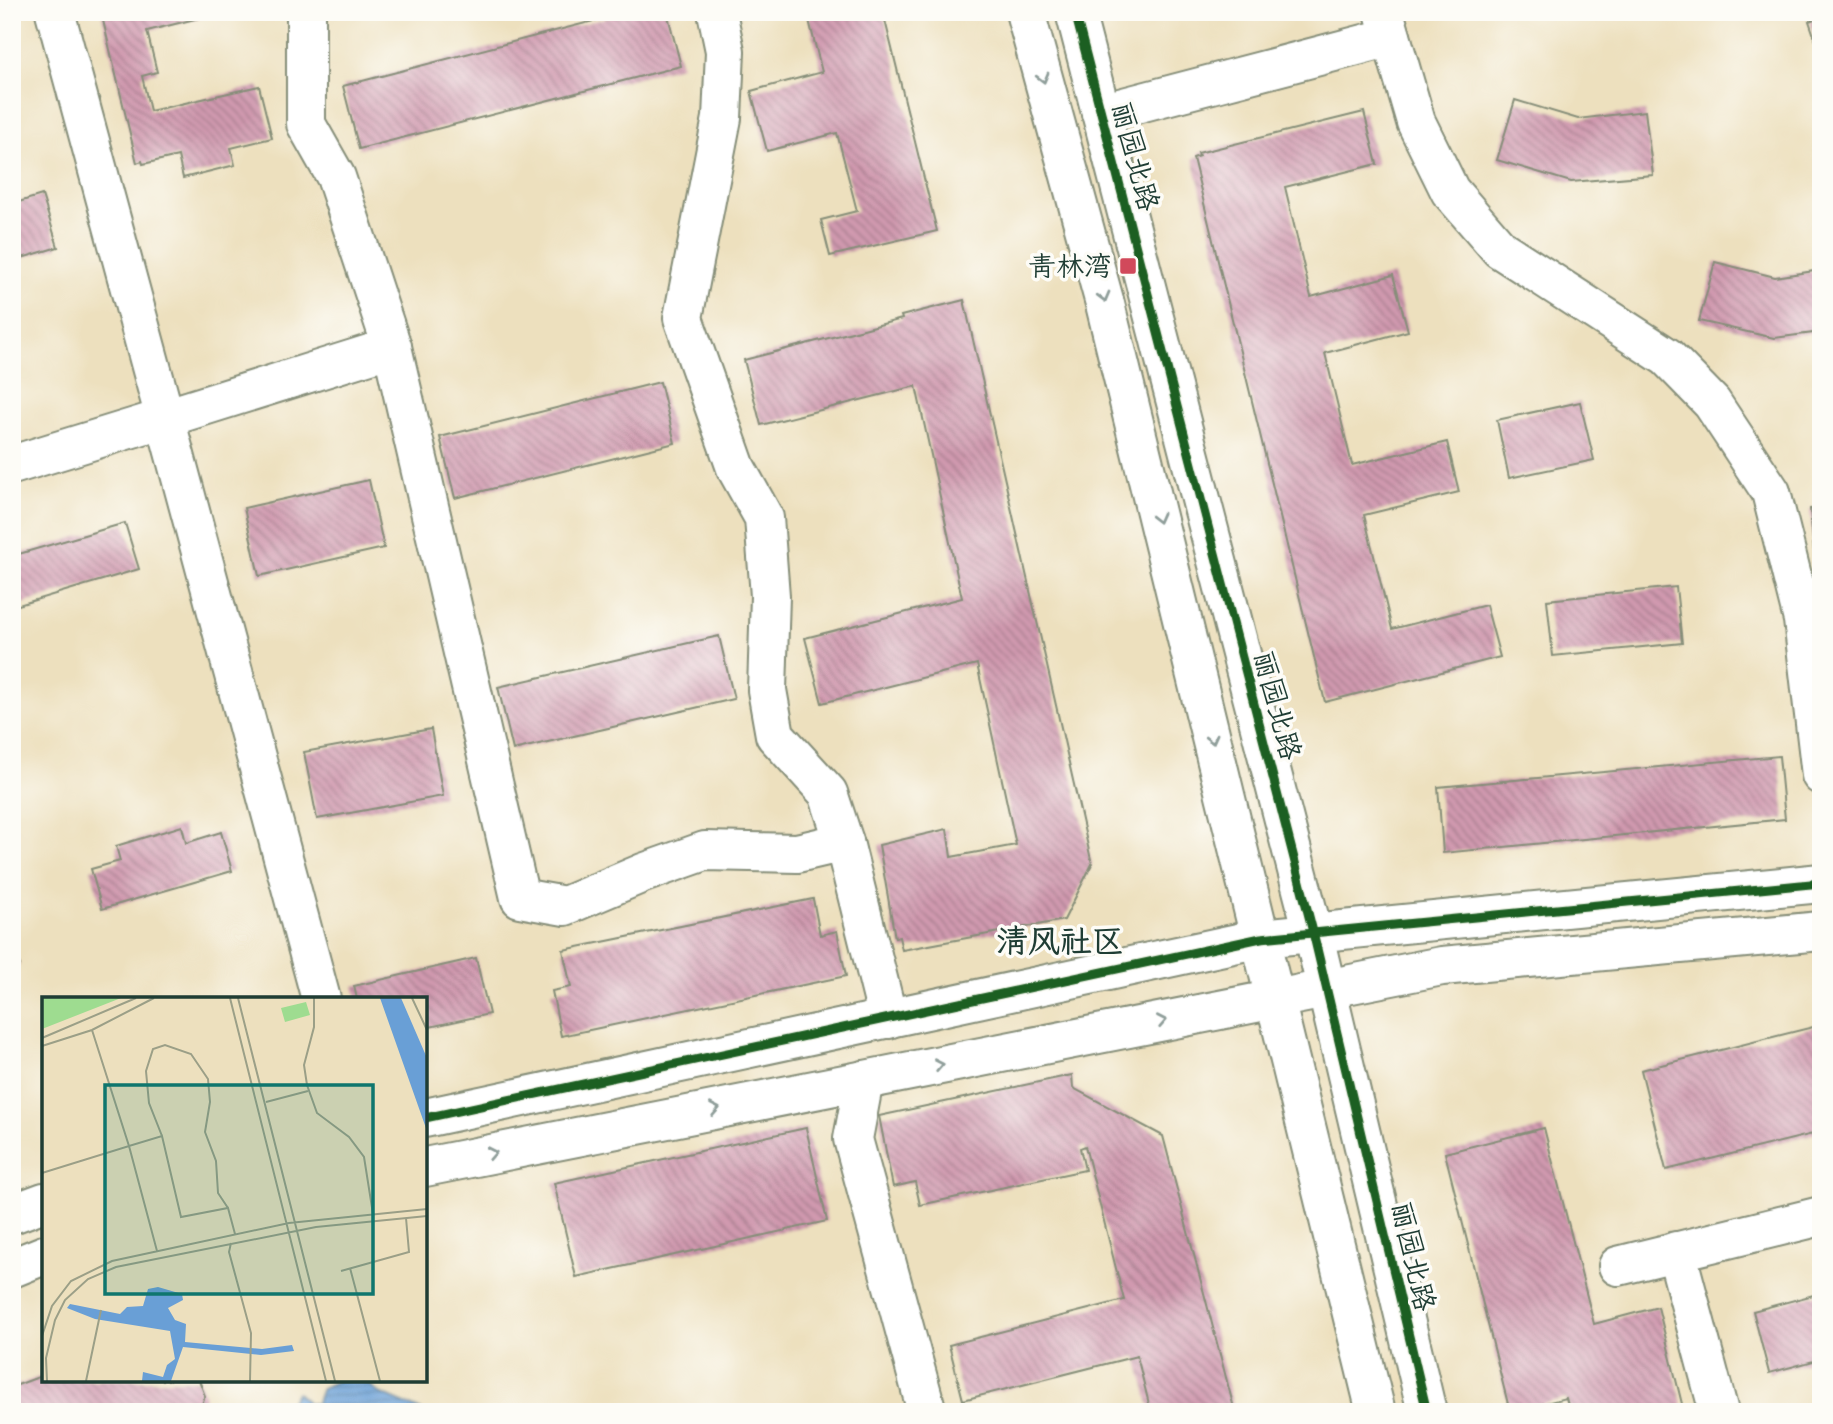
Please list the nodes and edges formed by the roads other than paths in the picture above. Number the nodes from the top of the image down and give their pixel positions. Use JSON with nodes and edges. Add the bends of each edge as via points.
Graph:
{"nodes":[{"id":1,"x":54,"y":12,"type":"edge"},
{"id":2,"x":306,"y":12,"type":"edge"},
{"id":3,"x":717,"y":12,"type":"edge"},
{"id":4,"x":1025,"y":12,"type":"edge"},
{"id":5,"x":1075,"y":12,"type":"edge"},
{"id":6,"x":1387,"y":24,"type":"edge"},
{"id":7,"x":1101,"y":113,"type":"junction"},
{"id":8,"x":392,"y":347,"type":"junction"},
{"id":9,"x":165,"y":418,"type":"junction"},
{"id":10,"x":12,"y":465,"type":"edge"},
{"id":11,"x":1821,"y":775,"type":"edge"},
{"id":12,"x":844,"y":842,"type":"junction"},
{"id":13,"x":1821,"y":883,"type":"edge"},
{"id":14,"x":1821,"y":931,"type":"edge"},
{"id":15,"x":1313,"y":932,"type":"junction"},
{"id":16,"x":1261,"y":938,"type":"junction"},
{"id":17,"x":1327,"y":989,"type":"junction"},
{"id":18,"x":320,"y":997,"type":"edge"},
{"id":19,"x":1276,"y":999,"type":"junction"},
{"id":20,"x":888,"y":1019,"type":"junction"},
{"id":21,"x":864,"y":1080,"type":"junction"},
{"id":22,"x":427,"y":1118,"type":"edge"},
{"id":23,"x":427,"y":1167,"type":"edge"},
{"id":24,"x":42,"y":1203,"type":"edge"},
{"id":25,"x":12,"y":1214,"type":"edge"},
{"id":26,"x":1821,"y":1216,"type":"edge"},
{"id":27,"x":1676,"y":1251,"type":"junction"},
{"id":28,"x":42,"y":1256,"type":"edge"},
{"id":29,"x":1618,"y":1266,"type":"dead end"},
{"id":30,"x":12,"y":1268,"type":"edge"},
{"id":31,"x":927,"y":1412,"type":"edge"},
{"id":32,"x":1376,"y":1412,"type":"edge"},
{"id":33,"x":1427,"y":1412,"type":"edge"},
{"id":34,"x":1719,"y":1412,"type":"edge"}],
"edges":[{"from":1,"to":9,"type":"street"},
{"from":2,"to":8,"type":"street","via":[[306,124],[336,177]]},
{"from":3,"to":12,"type":"street","via":[[725,51],[722,118],[683,318],[736,468],[764,518],[770,596],[767,690],[775,735],[828,793]]},
{"from":4,"to":16,"type":"street","one_way":true,"via":[[1104,300]]},
{"from":5,"to":7,"type":"street","name":"丽园北路"},
{"from":6,"to":7,"type":"street"},
{"from":6,"to":11,"type":"street","via":[[1416,122],[1450,191],[1500,249],[1667,357],[1712,403],[1771,492],[1803,620]]},
{"from":7,"to":15,"type":"street","name":"丽园北路"},
{"from":8,"to":9,"type":"street"},
{"from":8,"to":12,"type":"street","via":[[520,898],[565,906],[705,851],[797,853]]},
{"from":9,"to":10,"type":"street"},
{"from":9,"to":18,"type":"street"},
{"from":12,"to":20,"type":"street"},
{"from":13,"to":15,"type":"street"},
{"from":14,"to":17,"type":"street","via":[[1442,966]]},
{"from":15,"to":16,"type":"street"},
{"from":15,"to":17,"type":"street","name":"丽园北路"},
{"from":16,"to":19,"type":"street"},
{"from":16,"to":20,"type":"street"},
{"from":17,"to":19,"type":"street"},
{"from":17,"to":33,"type":"street","name":"丽园北路"},
{"from":21,"to":19,"type":"street","one_way":true},
{"from":19,"to":32,"type":"street"},
{"from":20,"to":22,"type":"street"},
{"from":23,"to":21,"type":"street","one_way":true},
{"from":21,"to":31,"type":"street","via":[[853,1139]]},
{"from":24,"to":25,"type":"street"},
{"from":26,"to":27,"type":"street"},
{"from":27,"to":29,"type":"street"},
{"from":27,"to":34,"type":"street"},
{"from":28,"to":30,"type":"street"}]}
